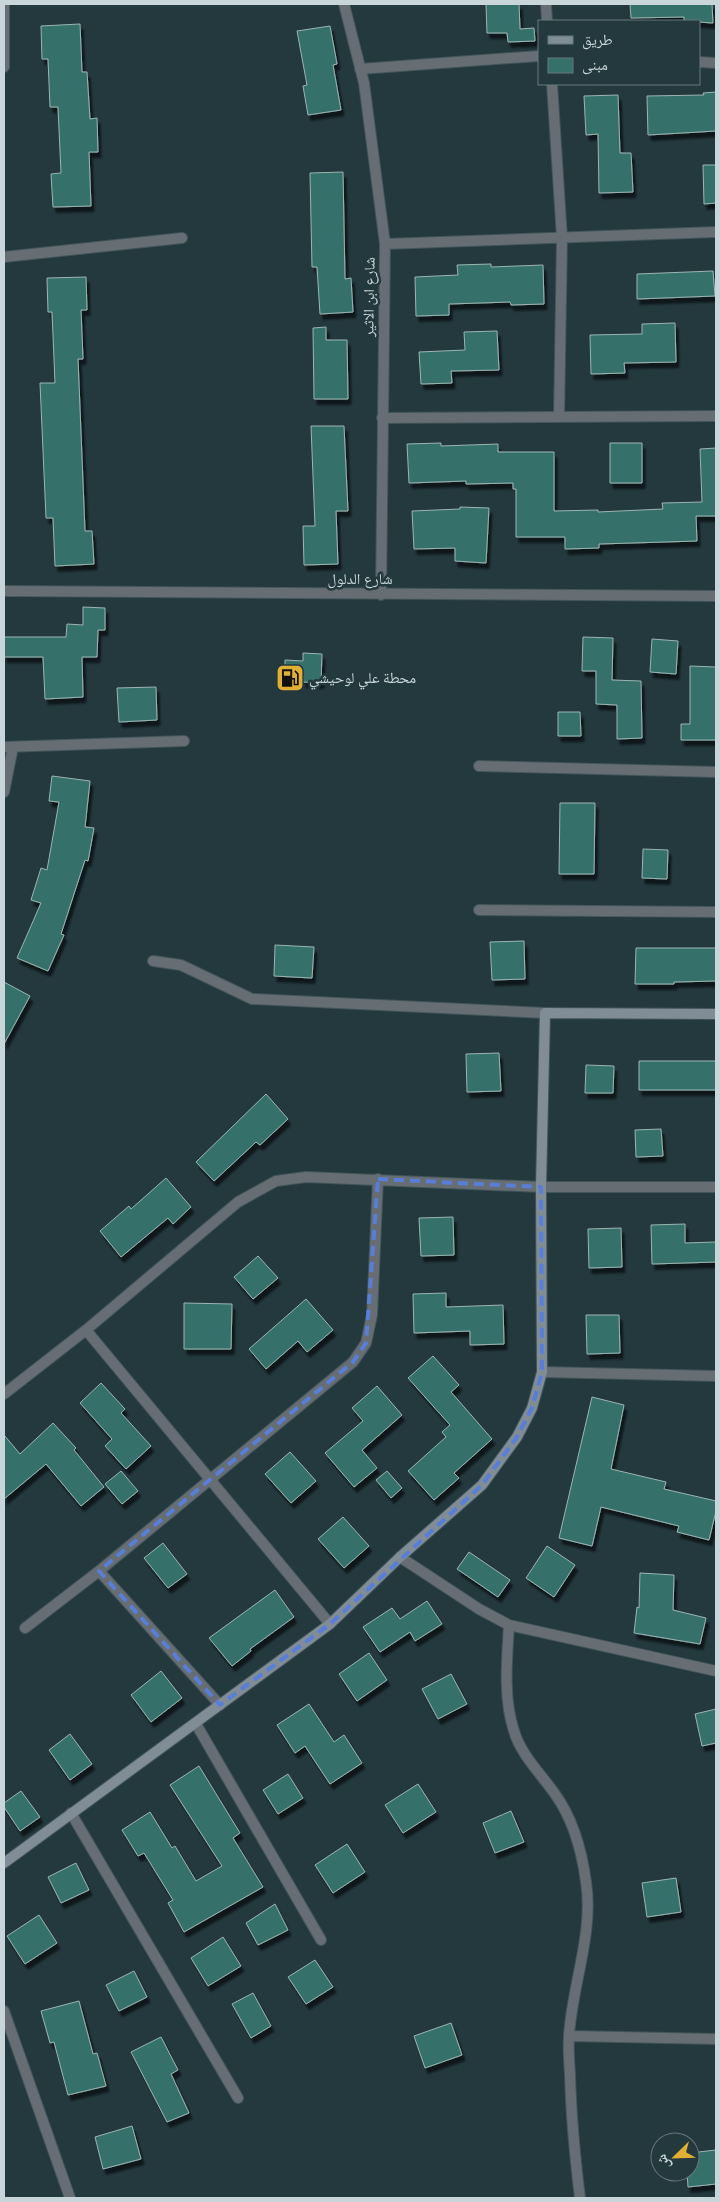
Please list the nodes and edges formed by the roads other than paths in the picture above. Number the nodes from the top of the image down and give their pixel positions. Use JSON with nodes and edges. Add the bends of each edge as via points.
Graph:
{"nodes":[{"id":1,"x":4,"y":4,"type":"edge"},
{"id":2,"x":344,"y":4,"type":"edge"},
{"id":3,"x":546,"y":4,"type":"edge"},
{"id":4,"x":547,"y":20,"type":"edge"},
{"id":5,"x":538,"y":56,"type":"edge"},
{"id":6,"x":4,"y":58,"type":"edge"},
{"id":7,"x":700,"y":62,"type":"edge"},
{"id":8,"x":716,"y":63,"type":"edge"},
{"id":9,"x":4,"y":67,"type":"edge"},
{"id":10,"x":360,"y":69,"type":"junction"},
{"id":11,"x":552,"y":85,"type":"edge"},
{"id":12,"x":716,"y":232,"type":"edge"},
{"id":13,"x":182,"y":238,"type":"dead end"},
{"id":14,"x":562,"y":238,"type":"junction"},
{"id":15,"x":385,"y":244,"type":"junction"},
{"id":16,"x":4,"y":257,"type":"edge"},
{"id":17,"x":716,"y":416,"type":"edge"},
{"id":18,"x":558,"y":417,"type":"junction"},
{"id":19,"x":382,"y":418,"type":"junction"},
{"id":20,"x":4,"y":591,"type":"edge"},
{"id":21,"x":381,"y":595,"type":"junction"},
{"id":22,"x":716,"y":596,"type":"edge"},
{"id":23,"x":184,"y":742,"type":"dead end"},
{"id":24,"x":8,"y":747,"type":"edge"},
{"id":25,"x":479,"y":766,"type":"dead end"},
{"id":26,"x":716,"y":772,"type":"edge"},
{"id":27,"x":4,"y":792,"type":"edge"},
{"id":28,"x":479,"y":910,"type":"dead end"},
{"id":29,"x":716,"y":912,"type":"edge"},
{"id":30,"x":153,"y":960,"type":"dead end"},
{"id":31,"x":544,"y":1014,"type":"junction"},
{"id":32,"x":716,"y":1014,"type":"edge"},
{"id":33,"x":378,"y":1179,"type":"junction"},
{"id":34,"x":541,"y":1187,"type":"junction"},
{"id":35,"x":716,"y":1187,"type":"edge"},
{"id":36,"x":86,"y":1330,"type":"junction"},
{"id":37,"x":542,"y":1372,"type":"junction"},
{"id":38,"x":716,"y":1376,"type":"edge"},
{"id":39,"x":4,"y":1394,"type":"edge"},
{"id":40,"x":211,"y":1479,"type":"junction"},
{"id":41,"x":400,"y":1557,"type":"junction"},
{"id":42,"x":99,"y":1572,"type":"junction"},
{"id":43,"x":330,"y":1624,"type":"junction"},
{"id":44,"x":509,"y":1625,"type":"junction"},
{"id":45,"x":25,"y":1628,"type":"dead end"},
{"id":46,"x":716,"y":1671,"type":"edge"},
{"id":47,"x":220,"y":1705,"type":"junction"},
{"id":48,"x":196,"y":1724,"type":"junction"},
{"id":49,"x":72,"y":1813,"type":"junction"},
{"id":50,"x":4,"y":1862,"type":"edge"},
{"id":51,"x":321,"y":1940,"type":"dead end"},
{"id":52,"x":4,"y":2011,"type":"edge"},
{"id":53,"x":569,"y":2036,"type":"junction"},
{"id":54,"x":716,"y":2039,"type":"edge"},
{"id":55,"x":238,"y":2098,"type":"dead end"},
{"id":56,"x":70,"y":2198,"type":"edge"},
{"id":57,"x":580,"y":2198,"type":"edge"}],
"edges":[{"from":1,"to":6,"type":"street"},
{"from":2,"to":10,"type":"street","name":"شارع ابن الاثير"},
{"from":3,"to":4,"type":"street"},
{"from":5,"to":10,"type":"street"},
{"from":6,"to":9,"type":"street"},
{"from":7,"to":8,"type":"street"},
{"from":10,"to":15,"type":"street","name":"شارع ابن الاثير"},
{"from":11,"to":14,"type":"street"},
{"from":12,"to":14,"type":"street"},
{"from":13,"to":16,"type":"street"},
{"from":14,"to":15,"type":"street"},
{"from":14,"to":18,"type":"street"},
{"from":15,"to":19,"type":"street","name":"شارع ابن الاثير"},
{"from":17,"to":18,"type":"street"},
{"from":18,"to":19,"type":"street"},
{"from":19,"to":21,"type":"street","name":"شارع ابن الاثير"},
{"from":20,"to":21,"type":"street","name":"شارع الدلول"},
{"from":21,"to":22,"type":"street","name":"شارع الدلول"},
{"from":23,"to":24,"type":"street"},
{"from":24,"to":27,"type":"street"},
{"from":25,"to":26,"type":"street"},
{"from":28,"to":29,"type":"street"},
{"from":30,"to":31,"type":"street","via":[[181,965],[252,999]]},
{"from":31,"to":32,"type":"street"},
{"from":31,"to":34,"type":"street"},
{"from":33,"to":34,"type":"street"},
{"from":33,"to":36,"type":"street","via":[[306,1177],[276,1182],[238,1202]]},
{"from":33,"to":40,"type":"street","via":[[372,1315],[366,1343],[353,1362]]},
{"from":34,"to":35,"type":"street"},
{"from":34,"to":37,"type":"street"},
{"from":36,"to":39,"type":"street"},
{"from":36,"to":40,"type":"street"},
{"from":37,"to":38,"type":"street"},
{"from":37,"to":41,"type":"street","via":[[532,1408],[517,1437],[482,1486]]},
{"from":40,"to":42,"type":"street"},
{"from":40,"to":43,"type":"street"},
{"from":41,"to":43,"type":"street"},
{"from":41,"to":44,"type":"street"},
{"from":42,"to":45,"type":"street"},
{"from":42,"to":47,"type":"street"},
{"from":43,"to":47,"type":"street"},
{"from":44,"to":46,"type":"street"},
{"from":44,"to":53,"type":"street","via":[[506,1669],[514,1731],[524,1752],[570,1820],[586,1882],[588,1909]]},
{"from":47,"to":48,"type":"street"},
{"from":48,"to":49,"type":"street"},
{"from":48,"to":51,"type":"street"},
{"from":49,"to":50,"type":"street"},
{"from":49,"to":55,"type":"street"},
{"from":52,"to":56,"type":"street"},
{"from":53,"to":54,"type":"street"},
{"from":53,"to":57,"type":"street","via":[[571,2117]]}]}
